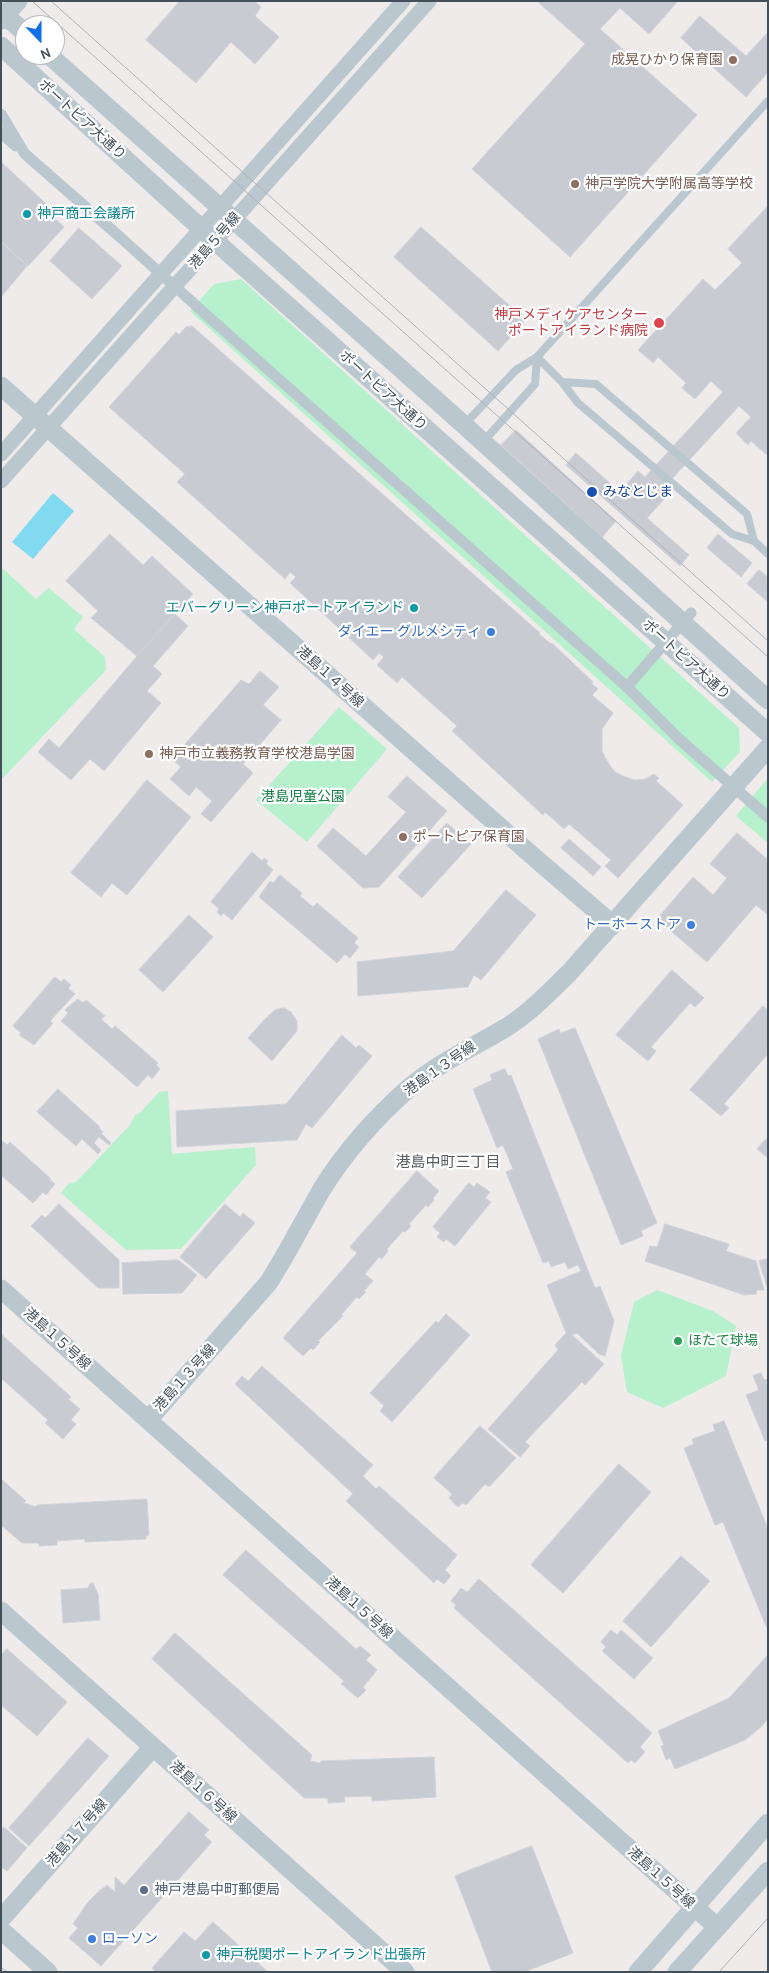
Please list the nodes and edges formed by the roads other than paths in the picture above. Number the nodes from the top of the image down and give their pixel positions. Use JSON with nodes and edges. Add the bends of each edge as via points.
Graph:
{"nodes":[{"id":1,"x":18,"y":1,"type":"edge"},
{"id":2,"x":403,"y":1,"type":"edge"},
{"id":3,"x":429,"y":1,"type":"edge"},
{"id":4,"x":3,"y":16,"type":"edge"},
{"id":5,"x":15,"y":25,"type":"edge"},
{"id":6,"x":1,"y":46,"type":"edge"},
{"id":7,"x":61,"y":65,"type":"edge"},
{"id":8,"x":768,"y":101,"type":"edge"},
{"id":9,"x":1,"y":114,"type":"edge"},
{"id":10,"x":1,"y":133,"type":"edge"},
{"id":11,"x":25,"y":154,"type":"junction"},
{"id":12,"x":227,"y":213,"type":"junction"},
{"id":13,"x":201,"y":228,"type":"junction"},
{"id":14,"x":215,"y":241,"type":"junction"},
{"id":15,"x":537,"y":357,"type":"junction"},
{"id":16,"x":562,"y":382,"type":"junction"},
{"id":17,"x":1,"y":386,"type":"edge"},
{"id":18,"x":42,"y":421,"type":"junction"},
{"id":19,"x":464,"y":425,"type":"junction"},
{"id":20,"x":483,"y":442,"type":"junction"},
{"id":21,"x":1,"y":454,"type":"edge"},
{"id":22,"x":1,"y":481,"type":"edge"},
{"id":23,"x":754,"y":541,"type":"junction"},
{"id":24,"x":768,"y":554,"type":"edge"},
{"id":25,"x":691,"y":613,"type":"dead end"},
{"id":26,"x":627,"y":688,"type":"junction"},
{"id":27,"x":768,"y":700,"type":"edge"},
{"id":28,"x":768,"y":733,"type":"edge"},
{"id":29,"x":768,"y":748,"type":"edge"},
{"id":30,"x":768,"y":817,"type":"edge"},
{"id":31,"x":613,"y":925,"type":"junction"},
{"id":32,"x":1,"y":1289,"type":"edge"},
{"id":33,"x":148,"y":1420,"type":"junction"},
{"id":34,"x":1,"y":1610,"type":"edge"},
{"id":35,"x":153,"y":1747,"type":"junction"},
{"id":36,"x":768,"y":1823,"type":"edge"},
{"id":37,"x":768,"y":1871,"type":"edge"},
{"id":38,"x":695,"y":1908,"type":"junction"},
{"id":39,"x":1,"y":1919,"type":"edge"},
{"id":40,"x":717,"y":1927,"type":"junction"},
{"id":41,"x":1,"y":1930,"type":"edge"},
{"id":42,"x":48,"y":1972,"type":"edge"},
{"id":43,"x":405,"y":1972,"type":"edge"},
{"id":44,"x":638,"y":1972,"type":"edge"},
{"id":45,"x":677,"y":1972,"type":"edge"}],
"edges":[{"from":1,"to":4,"type":"street"},
{"from":2,"to":12,"type":"street","name":"港島５号線"},
{"from":3,"to":12,"type":"street","name":"港島５号線"},
{"from":4,"to":5,"type":"street"},
{"from":6,"to":13,"type":"street","name":"ポートピア大通り"},
{"from":7,"to":12,"type":"street","name":"ポートピア大通り"},
{"from":8,"to":15,"type":"lane"},
{"from":9,"to":11,"type":"street"},
{"from":10,"to":11,"type":"street"},
{"from":11,"to":26,"type":"street","bridge":true},
{"from":12,"to":13,"type":"street","name":"港島５号線"},
{"from":12,"to":14,"type":"street","name":"港島５号線"},
{"from":12,"to":19,"type":"street","name":"ポートピア大通り"},
{"from":13,"to":14,"type":"street","name":"ポートピア大通り"},
{"from":13,"to":18,"type":"street","name":"港島５号線"},
{"from":14,"to":18,"type":"street","name":"港島５号線"},
{"from":14,"to":28,"type":"street","name":"ポートピア大通り"},
{"from":15,"to":16,"type":"lane"},
{"from":15,"to":19,"type":"lane","via":[[516,370]]},
{"from":15,"to":20,"type":"lane","via":[[535,384]]},
{"from":16,"to":23,"type":"lane","via":[[578,403],[732,534]]},
{"from":16,"to":23,"type":"lane","via":[[596,384],[747,514]]},
{"from":17,"to":18,"type":"street","name":"港島１４号線"},
{"from":18,"to":21,"type":"street","name":"港島５号線"},
{"from":18,"to":22,"type":"street","name":"港島５号線"},
{"from":18,"to":31,"type":"street","name":"港島１４号線"},
{"from":19,"to":20,"type":"street","name":"ポートピア大通り"},
{"from":20,"to":27,"type":"street","name":"ポートピア大通り"},
{"from":23,"to":24,"type":"lane"},
{"from":25,"to":26,"type":"street","bridge":true},
{"from":26,"to":30,"type":"street","bridge":true,"via":[[679,739]]},
{"from":29,"to":31,"type":"street","name":"港島１３号線"},
{"from":31,"to":33,"type":"street","name":"港島１３号線","via":[[536,1005],[504,1029],[410,1087],[378,1118],[322,1189],[269,1282]]},
{"from":32,"to":33,"type":"street","name":"港島１５号線"},
{"from":33,"to":38,"type":"street","name":"港島１５号線"},
{"from":34,"to":35,"type":"street","name":"港島１６号線"},
{"from":35,"to":39,"type":"street","name":"港島１７号線"},
{"from":35,"to":43,"type":"street","name":"港島１６号線"},
{"from":36,"to":38,"type":"street"},
{"from":37,"to":40,"type":"street"},
{"from":38,"to":40,"type":"street","name":"港島１５号線"},
{"from":38,"to":44,"type":"street"},
{"from":40,"to":45,"type":"street"},
{"from":41,"to":42,"type":"street"}]}
